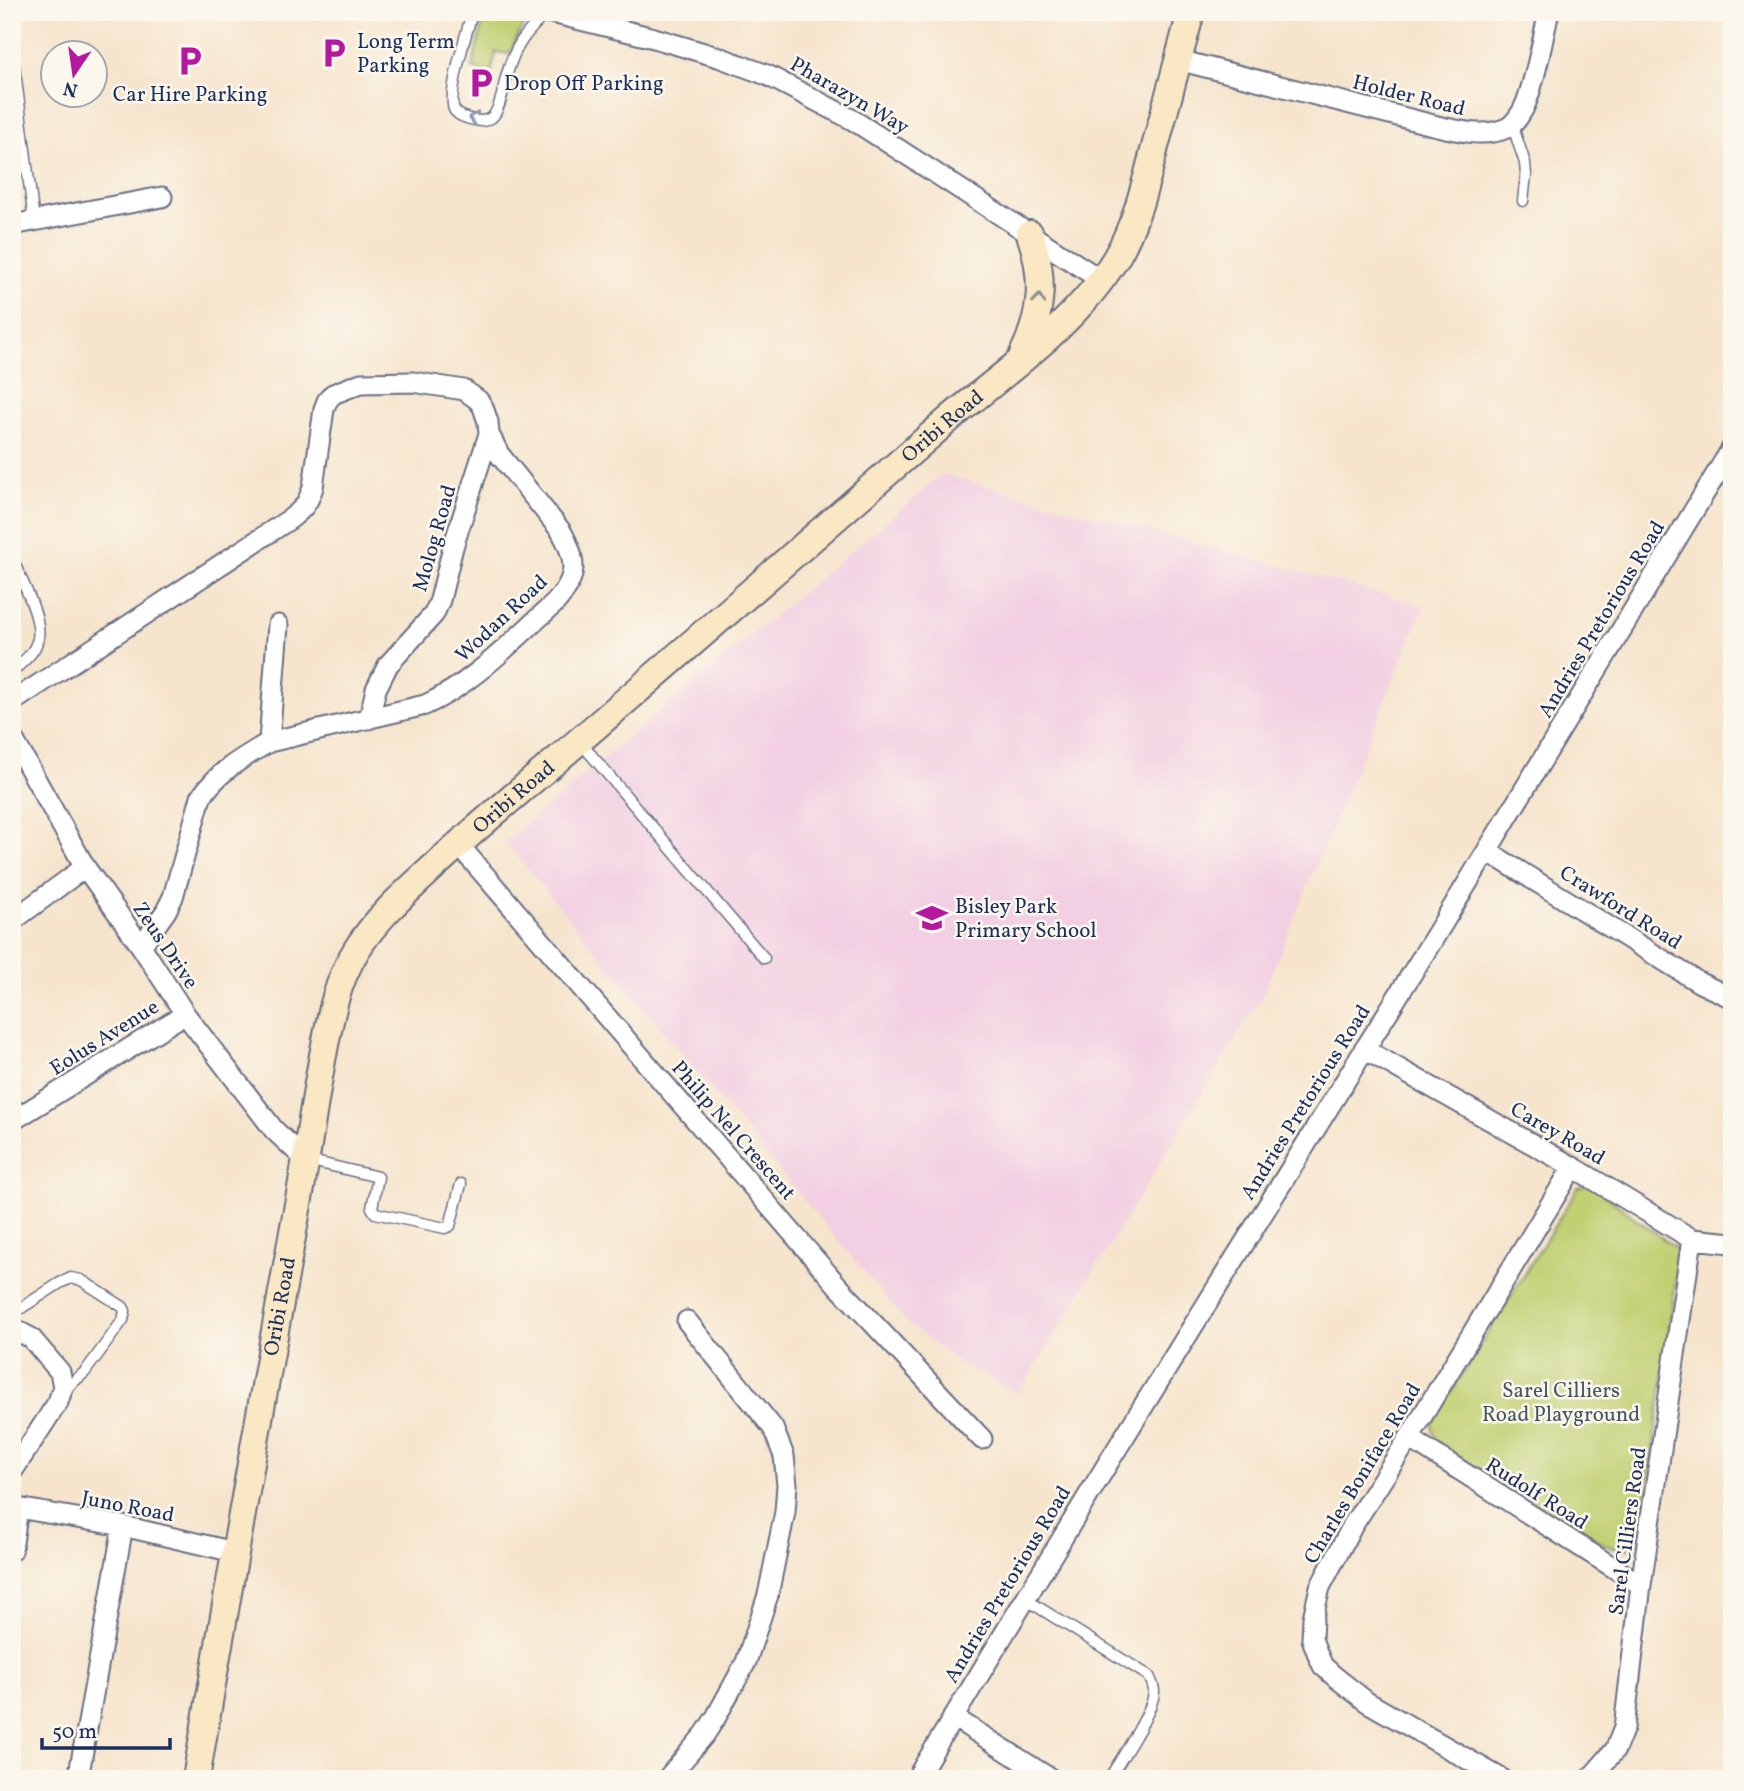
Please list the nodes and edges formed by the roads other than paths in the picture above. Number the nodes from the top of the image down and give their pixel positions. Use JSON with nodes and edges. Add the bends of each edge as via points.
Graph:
{"nodes":[{"id":1,"x":472,"y":12,"type":"edge"},
{"id":2,"x":1191,"y":12,"type":"edge"},
{"id":3,"x":1549,"y":12,"type":"edge"},
{"id":4,"x":553,"y":13,"type":"edge"},
{"id":5,"x":12,"y":48,"type":"edge"},
{"id":6,"x":1178,"y":60,"type":"junction"},
{"id":7,"x":1512,"y":124,"type":"junction"},
{"id":8,"x":162,"y":197,"type":"dead end"},
{"id":9,"x":1523,"y":201,"type":"dead end"},
{"id":10,"x":34,"y":221,"type":"junction"},
{"id":11,"x":12,"y":225,"type":"edge"},
{"id":12,"x":1030,"y":234,"type":"junction"},
{"id":13,"x":1101,"y":280,"type":"junction"},
{"id":14,"x":1020,"y":362,"type":"junction"},
{"id":15,"x":489,"y":434,"type":"junction"},
{"id":16,"x":1732,"y":448,"type":"edge"},
{"id":17,"x":12,"y":558,"type":"edge"},
{"id":18,"x":278,"y":625,"type":"dead end"},
{"id":19,"x":12,"y":672,"type":"edge"},
{"id":20,"x":12,"y":702,"type":"edge"},
{"id":21,"x":369,"y":719,"type":"junction"},
{"id":22,"x":12,"y":737,"type":"edge"},
{"id":23,"x":579,"y":741,"type":"junction"},
{"id":24,"x":269,"y":742,"type":"junction"},
{"id":25,"x":458,"y":844,"type":"junction"},
{"id":26,"x":1487,"y":851,"type":"junction"},
{"id":27,"x":85,"y":867,"type":"junction"},
{"id":28,"x":12,"y":921,"type":"edge"},
{"id":29,"x":141,"y":946,"type":"junction"},
{"id":30,"x":764,"y":958,"type":"dead end"},
{"id":31,"x":1732,"y":998,"type":"edge"},
{"id":32,"x":185,"y":1014,"type":"junction"},
{"id":33,"x":1364,"y":1049,"type":"junction"},
{"id":34,"x":12,"y":1121,"type":"edge"},
{"id":35,"x":306,"y":1160,"type":"junction"},
{"id":36,"x":1573,"y":1167,"type":"junction"},
{"id":37,"x":461,"y":1184,"type":"dead end"},
{"id":38,"x":1692,"y":1239,"type":"junction"},
{"id":39,"x":1732,"y":1243,"type":"edge"},
{"id":40,"x":12,"y":1314,"type":"edge"},
{"id":41,"x":687,"y":1321,"type":"dead end"},
{"id":42,"x":12,"y":1328,"type":"edge"},
{"id":43,"x":62,"y":1393,"type":"junction"},
{"id":44,"x":1409,"y":1438,"type":"junction"},
{"id":45,"x":982,"y":1440,"type":"dead end"},
{"id":46,"x":12,"y":1472,"type":"edge"},
{"id":47,"x":15,"y":1508,"type":"edge"},
{"id":48,"x":123,"y":1526,"type":"junction"},
{"id":49,"x":12,"y":1550,"type":"edge"},
{"id":50,"x":234,"y":1552,"type":"junction"},
{"id":51,"x":1641,"y":1585,"type":"junction"},
{"id":52,"x":1025,"y":1600,"type":"junction"},
{"id":53,"x":953,"y":1717,"type":"junction"},
{"id":54,"x":78,"y":1779,"type":"edge"},
{"id":55,"x":196,"y":1779,"type":"edge"},
{"id":56,"x":667,"y":1779,"type":"edge"},
{"id":57,"x":916,"y":1779,"type":"edge"},
{"id":58,"x":1051,"y":1779,"type":"edge"},
{"id":59,"x":1109,"y":1779,"type":"edge"},
{"id":60,"x":1502,"y":1779,"type":"edge"},
{"id":61,"x":1590,"y":1779,"type":"edge"}],
"edges":[{"from":4,"to":1,"type":"lane","one_way":true,"via":[[517,45],[495,112],[483,121],[459,114],[452,98]]},
{"from":2,"to":6,"type":"street","name":"Oribi Road"},
{"from":3,"to":7,"type":"street","via":[[1526,105]]},
{"from":4,"to":12,"type":"street","name":"Pharazyn Way","via":[[668,42],[767,75],[853,120]]},
{"from":5,"to":10,"type":"lane"},
{"from":6,"to":7,"type":"street","name":"Holder Road","via":[[1471,133]]},
{"from":6,"to":13,"type":"street","name":"Oribi Road","via":[[1135,217]]},
{"from":7,"to":9,"type":"lane","via":[[1525,163]]},
{"from":8,"to":10,"type":"street"},
{"from":10,"to":11,"type":"street"},
{"from":12,"to":13,"type":"street","name":"Pharazyn Way"},
{"from":14,"to":12,"type":"street","one_way":true,"via":[[1040,291],[1038,256]]},
{"from":13,"to":14,"type":"street","name":"Oribi Road"},
{"from":14,"to":23,"type":"street","name":"Oribi Road"},
{"from":15,"to":20,"type":"street","name":"Wodan Road","via":[[482,407],[464,390],[414,382],[361,383],[333,394],[324,410],[313,488],[304,508]]},
{"from":15,"to":21,"type":"street","name":"Molog Road","via":[[440,600],[434,614],[388,666],[376,689]]},
{"from":15,"to":21,"type":"street","name":"Wodan Road","via":[[569,545],[574,564],[571,582],[554,604],[460,686],[425,705]]},
{"from":16,"to":26,"type":"street","name":"Andries Pretorious Road"},
{"from":17,"to":19,"type":"lane","via":[[38,624],[39,640]]},
{"from":18,"to":24,"type":"street"},
{"from":21,"to":24,"type":"street","name":"Wodan Road"},
{"from":22,"to":27,"type":"street","name":"Zeus Drive"},
{"from":23,"to":25,"type":"street","name":"Oribi Road"},
{"from":23,"to":30,"type":"lane"},
{"from":24,"to":29,"type":"street","name":"Wodan Road","via":[[224,770],[201,797],[173,897]]},
{"from":25,"to":35,"type":"street","name":"Oribi Road","via":[[387,911],[343,974],[329,1025]]},
{"from":25,"to":45,"type":"street","name":"Philip Nel Crescent","via":[[838,1286]]},
{"from":26,"to":31,"type":"street","name":"Crawford Road","via":[[1700,983]]},
{"from":26,"to":33,"type":"street","name":"Andries Pretorious Road"},
{"from":27,"to":28,"type":"street"},
{"from":27,"to":29,"type":"street","name":"Zeus Drive"},
{"from":29,"to":32,"type":"street","name":"Zeus Drive"},
{"from":32,"to":34,"type":"street","name":"Eolus Avenue"},
{"from":32,"to":35,"type":"street","name":"Zeus Drive","via":[[274,1130]]},
{"from":33,"to":36,"type":"street","name":"Carey Road"},
{"from":33,"to":52,"type":"street","name":"Andries Pretorious Road"},
{"from":35,"to":37,"type":"lane","via":[[378,1177],[375,1213],[444,1228],[450,1226]]},
{"from":35,"to":50,"type":"street","name":"Oribi Road"},
{"from":36,"to":38,"type":"street","name":"Carey Road"},
{"from":36,"to":44,"type":"street","name":"Charles Boniface Road"},
{"from":38,"to":39,"type":"street","name":"Carey Road"},
{"from":38,"to":51,"type":"street","name":"Sarel Cilliers Road"},
{"from":40,"to":43,"type":"lane","via":[[71,1278],[123,1307],[123,1320],[85,1372]]},
{"from":41,"to":56,"type":"street","via":[[773,1428],[784,1456],[787,1485],[768,1595],[746,1662],[710,1726]]},
{"from":42,"to":43,"type":"street","via":[[31,1338],[60,1372]]},
{"from":43,"to":46,"type":"street"},
{"from":44,"to":51,"type":"street","name":"Rudolf Road"},
{"from":44,"to":60,"type":"street","name":"Charles Boniface Road","via":[[1320,1587],[1312,1639],[1323,1666],[1367,1702]]},
{"from":47,"to":48,"type":"street","name":"Juno Road"},
{"from":47,"to":49,"type":"street"},
{"from":48,"to":50,"type":"street","name":"Juno Road"},
{"from":48,"to":54,"type":"street"},
{"from":50,"to":55,"type":"street","name":"Oribi Road"},
{"from":51,"to":61,"type":"street","name":"Sarel Cilliers Road","via":[[1624,1728],[1615,1750]]},
{"from":52,"to":53,"type":"street","name":"Andries Pretorious Road"},
{"from":52,"to":59,"type":"lane","via":[[1149,1676],[1153,1700]]},
{"from":53,"to":57,"type":"street","name":"Andries Pretorious Road"},
{"from":53,"to":58,"type":"street"}]}
